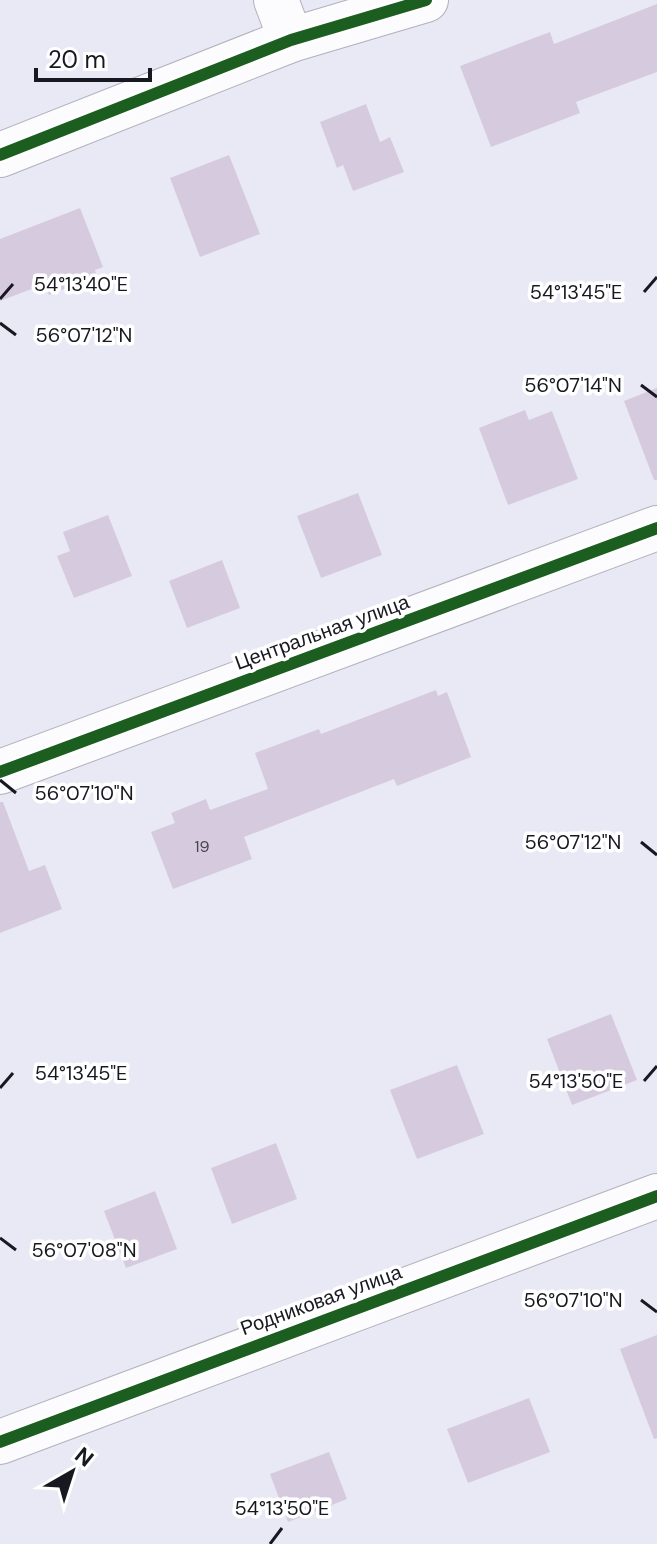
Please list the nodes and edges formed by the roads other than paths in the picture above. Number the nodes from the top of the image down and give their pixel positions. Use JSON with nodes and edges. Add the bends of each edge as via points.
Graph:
{"nodes":[{"id":1,"x":276,"y":0,"type":"edge"},
{"id":2,"x":426,"y":0,"type":"edge"},
{"id":3,"x":291,"y":40,"type":"junction"},
{"id":4,"x":0,"y":155,"type":"edge"},
{"id":5,"x":657,"y":528,"type":"edge"},
{"id":6,"x":0,"y":772,"type":"edge"},
{"id":7,"x":657,"y":1196,"type":"edge"},
{"id":8,"x":0,"y":1442,"type":"edge"}],
"edges":[{"from":1,"to":3,"type":"street"},
{"from":2,"to":3,"type":"street"},
{"from":3,"to":4,"type":"street"},
{"from":5,"to":6,"type":"street","name":"Центральная улица"},
{"from":7,"to":8,"type":"street","name":"Родниковая улица"}]}
